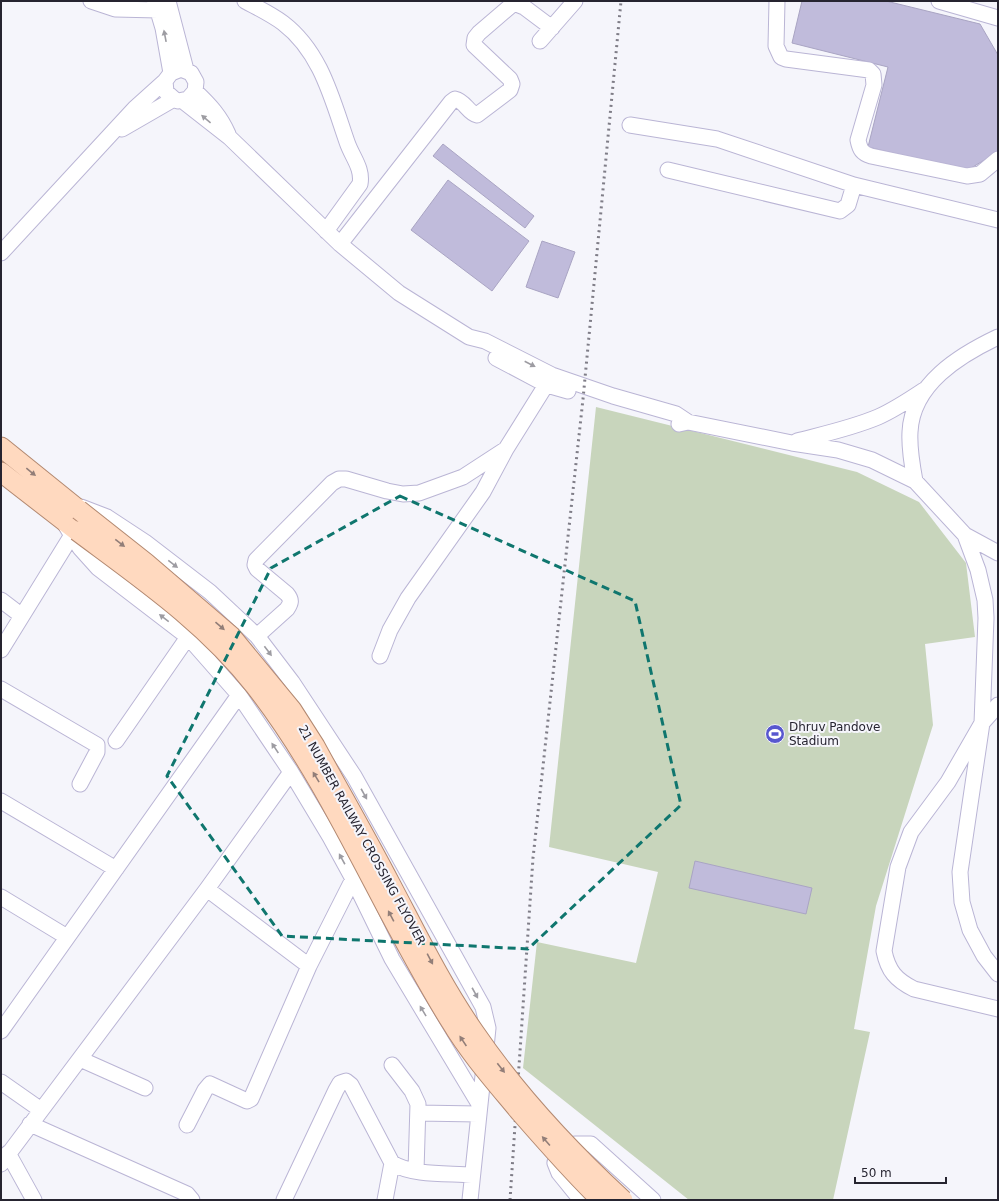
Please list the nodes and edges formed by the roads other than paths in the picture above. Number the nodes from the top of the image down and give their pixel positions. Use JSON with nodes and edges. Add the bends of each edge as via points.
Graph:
{"nodes":[{"id":1,"x":91,"y":1,"type":"edge"},
{"id":2,"x":246,"y":1,"type":"edge"},
{"id":3,"x":575,"y":1,"type":"edge"},
{"id":4,"x":777,"y":1,"type":"edge"},
{"id":5,"x":939,"y":1,"type":"edge"},
{"id":6,"x":160,"y":4,"type":"edge"},
{"id":7,"x":998,"y":18,"type":"edge"},
{"id":8,"x":552,"y":28,"type":"junction"},
{"id":9,"x":540,"y":41,"type":"dead end"},
{"id":10,"x":186,"y":70,"type":"junction"},
{"id":11,"x":168,"y":77,"type":"junction"},
{"id":12,"x":184,"y":97,"type":"junction"},
{"id":13,"x":630,"y":125,"type":"dead end"},
{"id":14,"x":110,"y":136,"type":"junction"},
{"id":15,"x":998,"y":159,"type":"edge"},
{"id":16,"x":668,"y":170,"type":"dead end"},
{"id":17,"x":854,"y":185,"type":"junction"},
{"id":18,"x":998,"y":220,"type":"edge"},
{"id":19,"x":326,"y":231,"type":"junction"},
{"id":20,"x":340,"y":244,"type":"junction"},
{"id":21,"x":1,"y":253,"type":"edge"},
{"id":22,"x":998,"y":337,"type":"edge"},
{"id":23,"x":549,"y":380,"type":"junction"},
{"id":24,"x":926,"y":389,"type":"junction"},
{"id":25,"x":792,"y":443,"type":"junction"},
{"id":26,"x":1,"y":447,"type":"edge"},
{"id":27,"x":506,"y":449,"type":"junction"},
{"id":28,"x":1,"y":472,"type":"edge"},
{"id":29,"x":915,"y":481,"type":"junction"},
{"id":30,"x":72,"y":519,"type":"junction"},
{"id":31,"x":964,"y":535,"type":"junction"},
{"id":32,"x":998,"y":553,"type":"edge"},
{"id":33,"x":1,"y":600,"type":"edge"},
{"id":34,"x":22,"y":616,"type":"junction"},
{"id":35,"x":257,"y":636,"type":"junction"},
{"id":36,"x":188,"y":637,"type":"junction"},
{"id":37,"x":1,"y":650,"type":"edge"},
{"id":38,"x":380,"y":656,"type":"dead end"},
{"id":39,"x":1,"y":689,"type":"edge"},
{"id":40,"x":239,"y":695,"type":"junction"},
{"id":41,"x":998,"y":705,"type":"edge"},
{"id":42,"x":982,"y":723,"type":"junction"},
{"id":43,"x":116,"y":741,"type":"dead end"},
{"id":44,"x":291,"y":772,"type":"junction"},
{"id":45,"x":80,"y":784,"type":"dead end"},
{"id":46,"x":1,"y":801,"type":"edge"},
{"id":47,"x":116,"y":868,"type":"junction"},
{"id":48,"x":353,"y":879,"type":"junction"},
{"id":49,"x":207,"y":890,"type":"junction"},
{"id":50,"x":1,"y":897,"type":"edge"},
{"id":51,"x":67,"y":937,"type":"junction"},
{"id":52,"x":309,"y":966,"type":"junction"},
{"id":53,"x":998,"y":974,"type":"edge"},
{"id":54,"x":998,"y":1008,"type":"edge"},
{"id":55,"x":1,"y":1031,"type":"edge"},
{"id":56,"x":80,"y":1059,"type":"junction"},
{"id":57,"x":392,"y":1065,"type":"dead end"},
{"id":58,"x":1,"y":1082,"type":"edge"},
{"id":59,"x":145,"y":1088,"type":"dead end"},
{"id":60,"x":479,"y":1109,"type":"junction"},
{"id":61,"x":41,"y":1110,"type":"junction"},
{"id":62,"x":418,"y":1113,"type":"junction"},
{"id":63,"x":30,"y":1124,"type":"junction"},
{"id":64,"x":187,"y":1125,"type":"dead end"},
{"id":65,"x":4,"y":1158,"type":"edge"},
{"id":66,"x":392,"y":1163,"type":"junction"},
{"id":67,"x":416,"y":1171,"type":"junction"},
{"id":68,"x":472,"y":1175,"type":"junction"},
{"id":69,"x":34,"y":1200,"type":"edge"},
{"id":70,"x":192,"y":1200,"type":"edge"},
{"id":71,"x":284,"y":1200,"type":"edge"},
{"id":72,"x":385,"y":1200,"type":"edge"},
{"id":73,"x":470,"y":1200,"type":"edge"},
{"id":74,"x":581,"y":1200,"type":"edge"},
{"id":75,"x":601,"y":1200,"type":"edge"},
{"id":76,"x":623,"y":1200,"type":"edge"},
{"id":77,"x":653,"y":1200,"type":"edge"}],
"edges":[{"from":1,"to":6,"type":"street","via":[[115,9]]},
{"from":2,"to":19,"type":"street","via":[[283,23],[308,50],[324,76],[348,148],[360,170],[360,184]]},
{"from":3,"to":8,"type":"street"},
{"from":4,"to":15,"type":"street","via":[[776,46],[781,57],[786,60],[870,70],[873,74],[874,85],[858,140],[863,153],[966,176],[980,174]]},
{"from":5,"to":7,"type":"street"},
{"from":6,"to":10,"type":"street"},
{"from":11,"to":6,"type":"street","one_way":true},
{"from":8,"to":9,"type":"street"},
{"from":8,"to":20,"type":"street","via":[[524,7],[514,3],[479,33],[473,42],[474,45],[510,79],[510,90],[477,115],[459,100],[451,102]]},
{"from":10,"to":11,"type":"street","via":[[176,70]]},
{"from":10,"to":12,"type":"street","via":[[194,77],[196,87]]},
{"from":11,"to":12,"type":"street","via":[[166,92]]},
{"from":11,"to":14,"type":"street"},
{"from":12,"to":14,"type":"street"},
{"from":12,"to":19,"type":"street","via":[[219,115],[230,137]]},
{"from":13,"to":17,"type":"street","via":[[723,140]]},
{"from":14,"to":21,"type":"street"},
{"from":16,"to":17,"type":"street","via":[[840,211],[848,205]]},
{"from":17,"to":18,"type":"street"},
{"from":19,"to":20,"type":"street"},
{"from":20,"to":23,"type":"street","via":[[399,293],[469,337],[482,351]]},
{"from":22,"to":24,"type":"street","via":[[952,362]]},
{"from":23,"to":25,"type":"street","via":[[673,423],[688,422]]},
{"from":23,"to":27,"type":"street"},
{"from":24,"to":25,"type":"street","via":[[877,417]]},
{"from":24,"to":29,"type":"street","via":[[914,412],[910,430],[910,452]]},
{"from":25,"to":29,"type":"street","via":[[854,453]]},
{"from":26,"to":30,"type":"main road","one_way":true},
{"from":27,"to":35,"type":"street","via":[[463,477],[419,493],[403,494],[339,478],[332,483],[256,560],[257,569],[291,599],[287,609]]},
{"from":27,"to":38,"type":"street","via":[[483,492],[408,598],[390,630]]},
{"from":28,"to":30,"type":"main road"},
{"from":29,"to":31,"type":"street"},
{"from":30,"to":34,"type":"street"},
{"from":30,"to":35,"type":"street","one_way":true,"via":[[107,517],[129,530],[210,592]]},
{"from":36,"to":30,"type":"street","one_way":true,"via":[[98,568],[80,548]]},
{"from":75,"to":30,"type":"main road","name":"21 NUMBER RAILWAY CROSSING FLYOVER","one_way":true,"bridge":true,"via":[[571,1171],[506,1095],[451,1024],[321,785],[255,686],[222,648],[190,618]]},
{"from":30,"to":76,"type":"main road","name":"21 NUMBER RAILWAY CROSSING FLYOVER","one_way":true,"bridge":true,"via":[[146,563],[231,636],[268,678],[315,746],[439,976],[475,1033],[535,1108],[574,1152]]},
{"from":31,"to":32,"type":"street"},
{"from":31,"to":42,"type":"street","via":[[978,570],[985,600]]},
{"from":33,"to":34,"type":"street"},
{"from":34,"to":37,"type":"street"},
{"from":35,"to":60,"type":"street","one_way":true,"via":[[292,682],[483,1007],[488,1028]]},
{"from":36,"to":40,"type":"street"},
{"from":36,"to":43,"type":"street"},
{"from":39,"to":45,"type":"street","via":[[97,745],[97,752]]},
{"from":44,"to":40,"type":"street","one_way":true},
{"from":40,"to":47,"type":"street"},
{"from":41,"to":42,"type":"street"},
{"from":42,"to":53,"type":"street","via":[[960,872],[962,902],[970,930],[984,956]]},
{"from":42,"to":54,"type":"street","via":[[948,782],[911,832],[898,867],[884,951],[886,963],[892,974],[903,984],[914,989]]},
{"from":48,"to":44,"type":"street","one_way":true,"via":[[313,799]]},
{"from":44,"to":49,"type":"street"},
{"from":46,"to":47,"type":"street"},
{"from":47,"to":51,"type":"street"},
{"from":48,"to":52,"type":"street"},
{"from":60,"to":48,"type":"street","one_way":true,"via":[[392,959]]},
{"from":49,"to":52,"type":"street"},
{"from":49,"to":56,"type":"street"},
{"from":50,"to":51,"type":"street"},
{"from":51,"to":55,"type":"street"},
{"from":52,"to":64,"type":"street","via":[[251,1099],[248,1101],[214,1085],[208,1085]]},
{"from":56,"to":59,"type":"street"},
{"from":56,"to":61,"type":"street"},
{"from":57,"to":62,"type":"street","via":[[412,1091],[418,1104]]},
{"from":58,"to":61,"type":"street"},
{"from":60,"to":62,"type":"street"},
{"from":60,"to":68,"type":"street"},
{"from":61,"to":63,"type":"street"},
{"from":62,"to":67,"type":"street"},
{"from":63,"to":65,"type":"street"},
{"from":63,"to":70,"type":"street","via":[[187,1194]]},
{"from":65,"to":69,"type":"street"},
{"from":66,"to":67,"type":"street","via":[[400,1168]]},
{"from":66,"to":71,"type":"street","via":[[351,1085],[346,1081],[340,1083]]},
{"from":66,"to":72,"type":"street"},
{"from":67,"to":68,"type":"street"},
{"from":68,"to":73,"type":"street"},
{"from":74,"to":77,"type":"street","via":[[559,1174],[555,1163],[575,1144],[591,1144]]}]}
